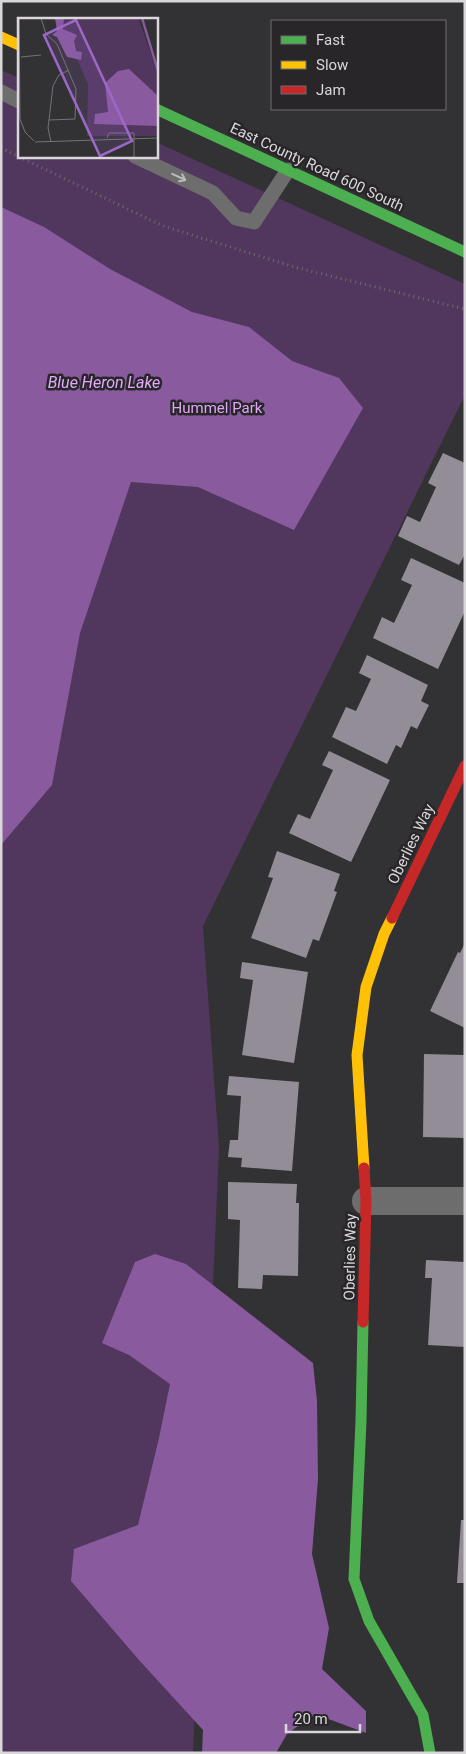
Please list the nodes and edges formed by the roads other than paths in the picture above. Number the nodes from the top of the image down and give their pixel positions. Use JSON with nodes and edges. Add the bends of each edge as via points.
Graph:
{"nodes":[{"id":1,"x":1,"y":37,"type":"edge"},
{"id":2,"x":18,"y":45,"type":"edge"},
{"id":3,"x":1,"y":92,"type":"edge"},
{"id":4,"x":18,"y":100,"type":"edge"},
{"id":5,"x":158,"y":110,"type":"edge"},
{"id":6,"x":139,"y":158,"type":"edge"},
{"id":7,"x":288,"y":170,"type":"junction"},
{"id":8,"x":465,"y":252,"type":"edge"},
{"id":9,"x":465,"y":766,"type":"edge"},
{"id":10,"x":366,"y":1201,"type":"junction"},
{"id":11,"x":465,"y":1201,"type":"edge"},
{"id":12,"x":430,"y":1753,"type":"edge"}],
"edges":[{"from":1,"to":2,"type":"street"},
{"from":3,"to":4,"type":"lane"},
{"from":5,"to":7,"type":"street","name":"East County Road 600 South"},
{"from":6,"to":7,"type":"lane","one_way":true,"via":[[212,193],[236,218],[254,222]]},
{"from":7,"to":8,"type":"street","name":"East County Road 600 South"},
{"from":9,"to":10,"type":"street","name":"Oberlies Way","via":[[384,934],[366,987],[357,1056]]},
{"from":10,"to":11,"type":"street"},
{"from":10,"to":12,"type":"street","name":"Oberlies Way","via":[[354,1580],[368,1621],[422,1715]]}]}
